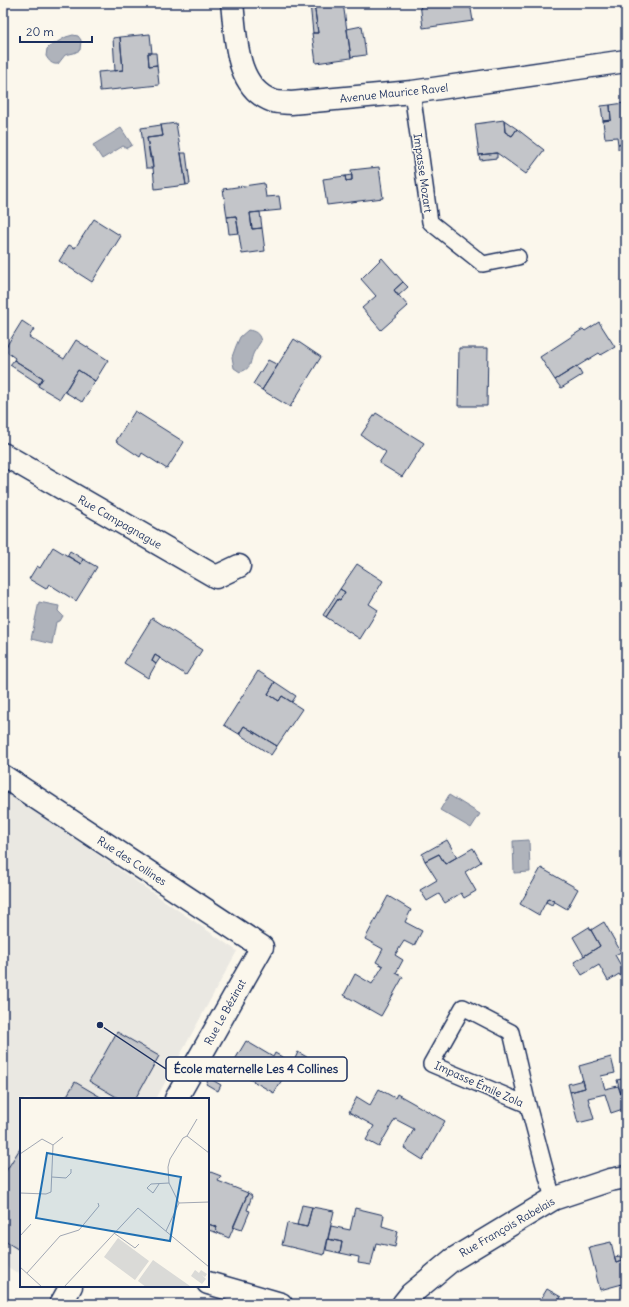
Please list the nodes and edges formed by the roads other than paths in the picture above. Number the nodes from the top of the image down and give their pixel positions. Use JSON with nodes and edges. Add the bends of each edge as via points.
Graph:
{"nodes":[{"id":1,"x":232,"y":3,"type":"edge"},
{"id":2,"x":626,"y":61,"type":"edge"},
{"id":3,"x":412,"y":92,"type":"junction"},
{"id":4,"x":518,"y":257,"type":"dead end"},
{"id":5,"x":3,"y":454,"type":"edge"},
{"id":6,"x":239,"y":566,"type":"dead end"},
{"id":7,"x":3,"y":776,"type":"edge"},
{"id":8,"x":262,"y":947,"type":"joint"},
{"id":9,"x":177,"y":1098,"type":"edge"},
{"id":10,"x":528,"y":1105,"type":"junction"},
{"id":11,"x":626,"y":1177,"type":"edge"},
{"id":12,"x":553,"y":1199,"type":"junction"},
{"id":13,"x":209,"y":1283,"type":"edge"},
{"id":14,"x":70,"y":1287,"type":"edge"},
{"id":15,"x":61,"y":1304,"type":"edge"},
{"id":16,"x":281,"y":1304,"type":"edge"},
{"id":17,"x":403,"y":1304,"type":"edge"}],
"edges":[{"from":1,"to":3,"type":"street","name":"Avenue Maurice Ravel","via":[[240,62],[246,78],[258,93],[273,101],[291,103]]},
{"from":2,"to":3,"type":"street","name":"Avenue Maurice Ravel"},
{"from":3,"to":4,"type":"lane","name":"Impasse Mozart","via":[[430,222],[483,264]]},
{"from":5,"to":6,"type":"street","name":"Rue Campagnague","via":[[216,577]]},
{"from":7,"to":8,"type":"street","name":"Rue des Collines"},
{"from":8,"to":9,"type":"street","name":"Rue Le Bézinat"},
{"from":10,"to":10,"type":"lane","name":"Impasse Émile Zola","via":[[511,1032],[464,1007],[431,1064]]},
{"from":10,"to":12,"type":"lane","name":"Impasse Émile Zola"},
{"from":11,"to":12,"type":"street","name":"Rue François Rabelais"},
{"from":12,"to":17,"type":"street","name":"Rue François Rabelais","via":[[452,1260],[411,1294]]},
{"from":13,"to":16,"type":"street"},
{"from":14,"to":15,"type":"street"}]}
